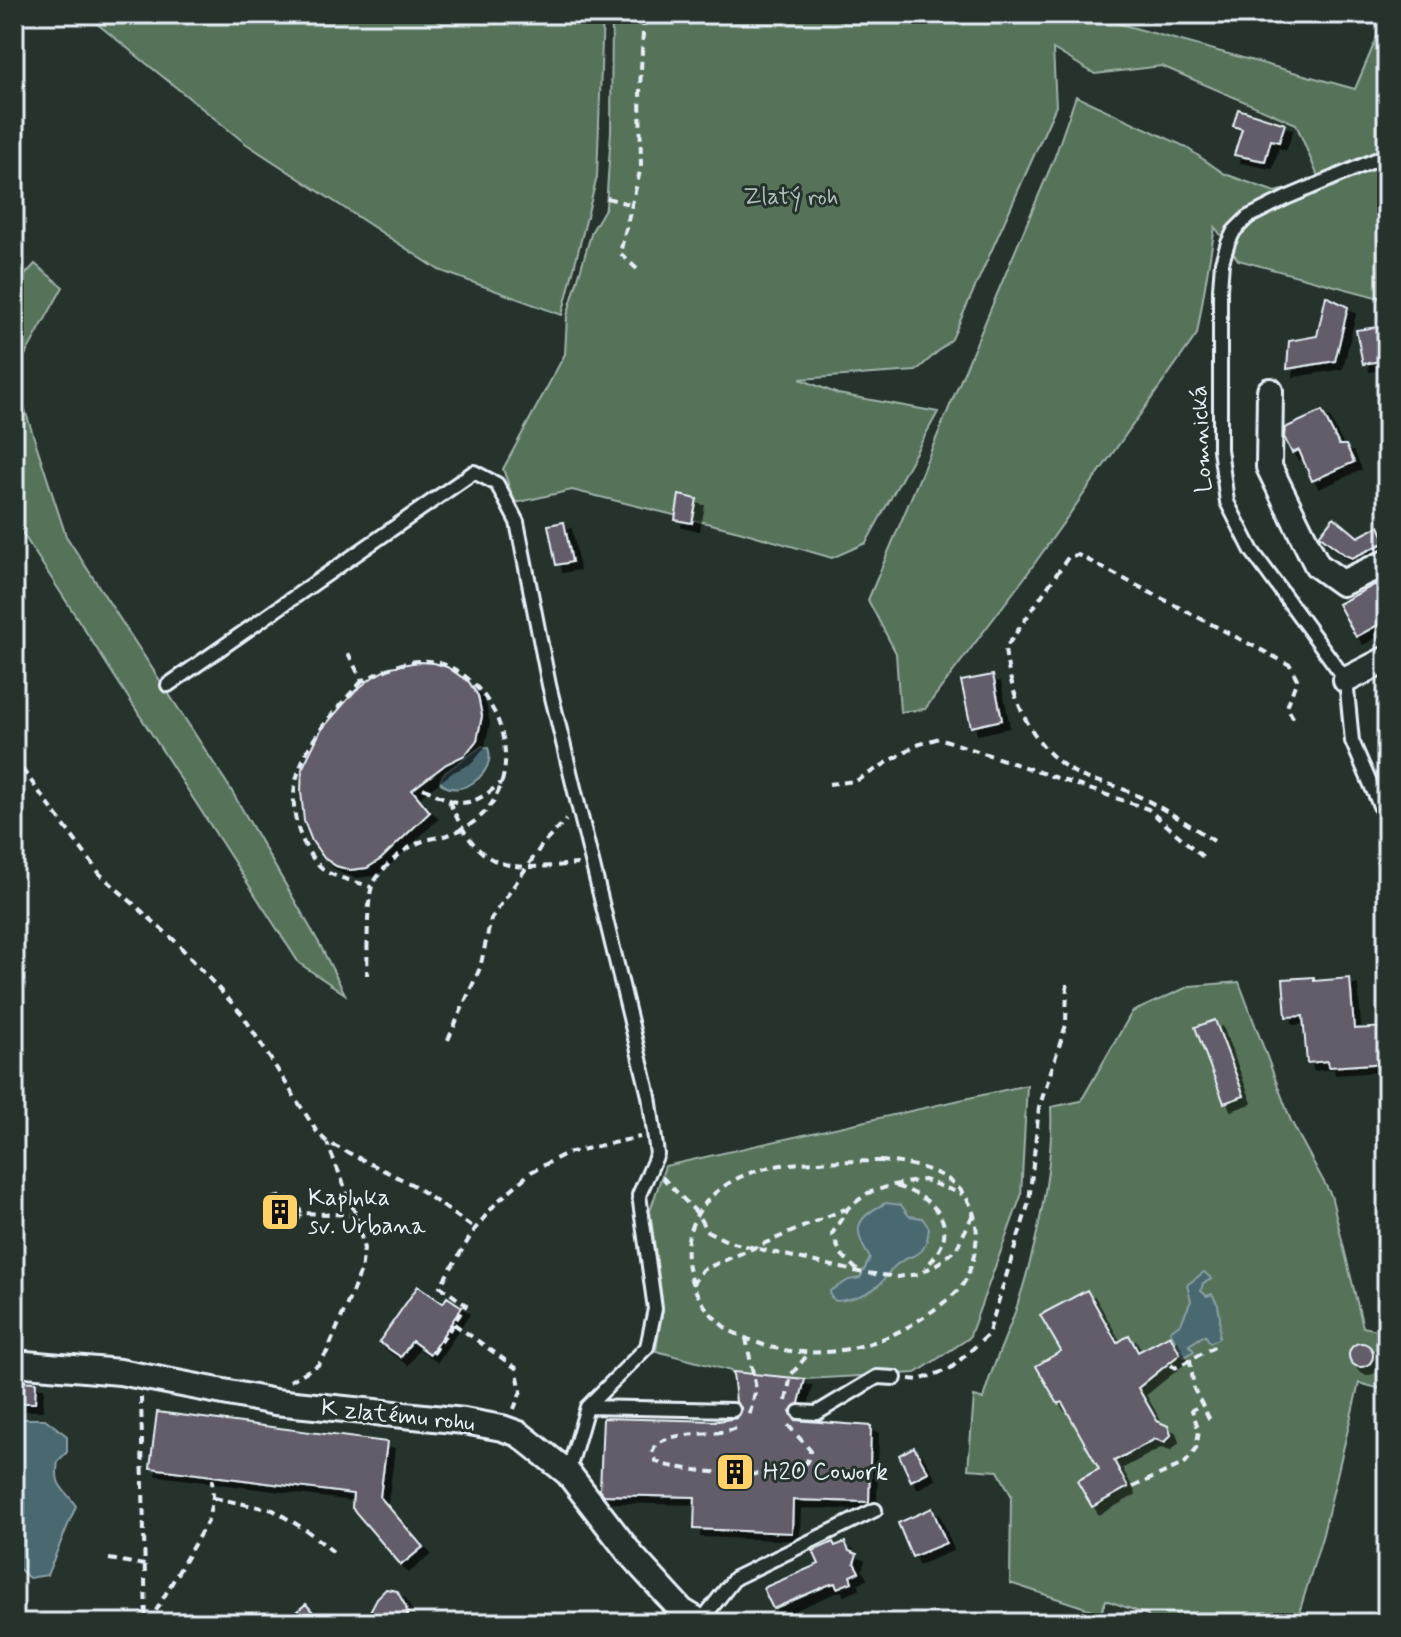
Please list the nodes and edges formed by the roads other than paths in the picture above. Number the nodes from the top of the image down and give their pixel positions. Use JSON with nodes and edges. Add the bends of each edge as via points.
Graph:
{"nodes":[{"id":1,"x":1387,"y":155,"type":"edge"},
{"id":2,"x":1270,"y":391,"type":"dead end"},
{"id":3,"x":1387,"y":562,"type":"edge"},
{"id":4,"x":1387,"y":659,"type":"edge"},
{"id":5,"x":1346,"y":680,"type":"junction"},
{"id":6,"x":168,"y":685,"type":"dead end"},
{"id":7,"x":1387,"y":822,"type":"edge"},
{"id":8,"x":14,"y":1363,"type":"edge"},
{"id":9,"x":895,"y":1378,"type":"road end"},
{"id":10,"x":587,"y":1407,"type":"junction"},
{"id":11,"x":733,"y":1410,"type":"dead end"},
{"id":12,"x":799,"y":1412,"type":"dead end"},
{"id":13,"x":568,"y":1473,"type":"junction"},
{"id":14,"x":875,"y":1510,"type":"dead end"},
{"id":15,"x":688,"y":1620,"type":"edge"}],
"edges":[{"from":1,"to":5,"type":"lane","name":"Lomnická","via":[[1248,217],[1234,231],[1222,262],[1220,449],[1227,502],[1252,551]]},
{"from":2,"to":3,"type":"street","via":[[1269,467],[1317,565],[1342,583]]},
{"from":4,"to":5,"type":"street"},
{"from":5,"to":7,"type":"lane","via":[[1352,741]]},
{"from":6,"to":10,"type":"lane","via":[[474,472],[497,484],[517,522],[549,685],[644,1073],[657,1154],[639,1195],[655,1309],[647,1347]]},
{"from":8,"to":13,"type":"street","name":"K zlatému rohu","via":[[120,1372],[275,1402],[502,1428],[519,1434]]},
{"from":9,"to":12,"type":"lane","via":[[877,1377],[817,1413]]},
{"from":10,"to":11,"type":"lane"},
{"from":10,"to":13,"type":"lane"},
{"from":13,"to":15,"type":"street","name":"K zlatému rohu"},
{"from":14,"to":15,"type":"lane","via":[[735,1578]]}]}
